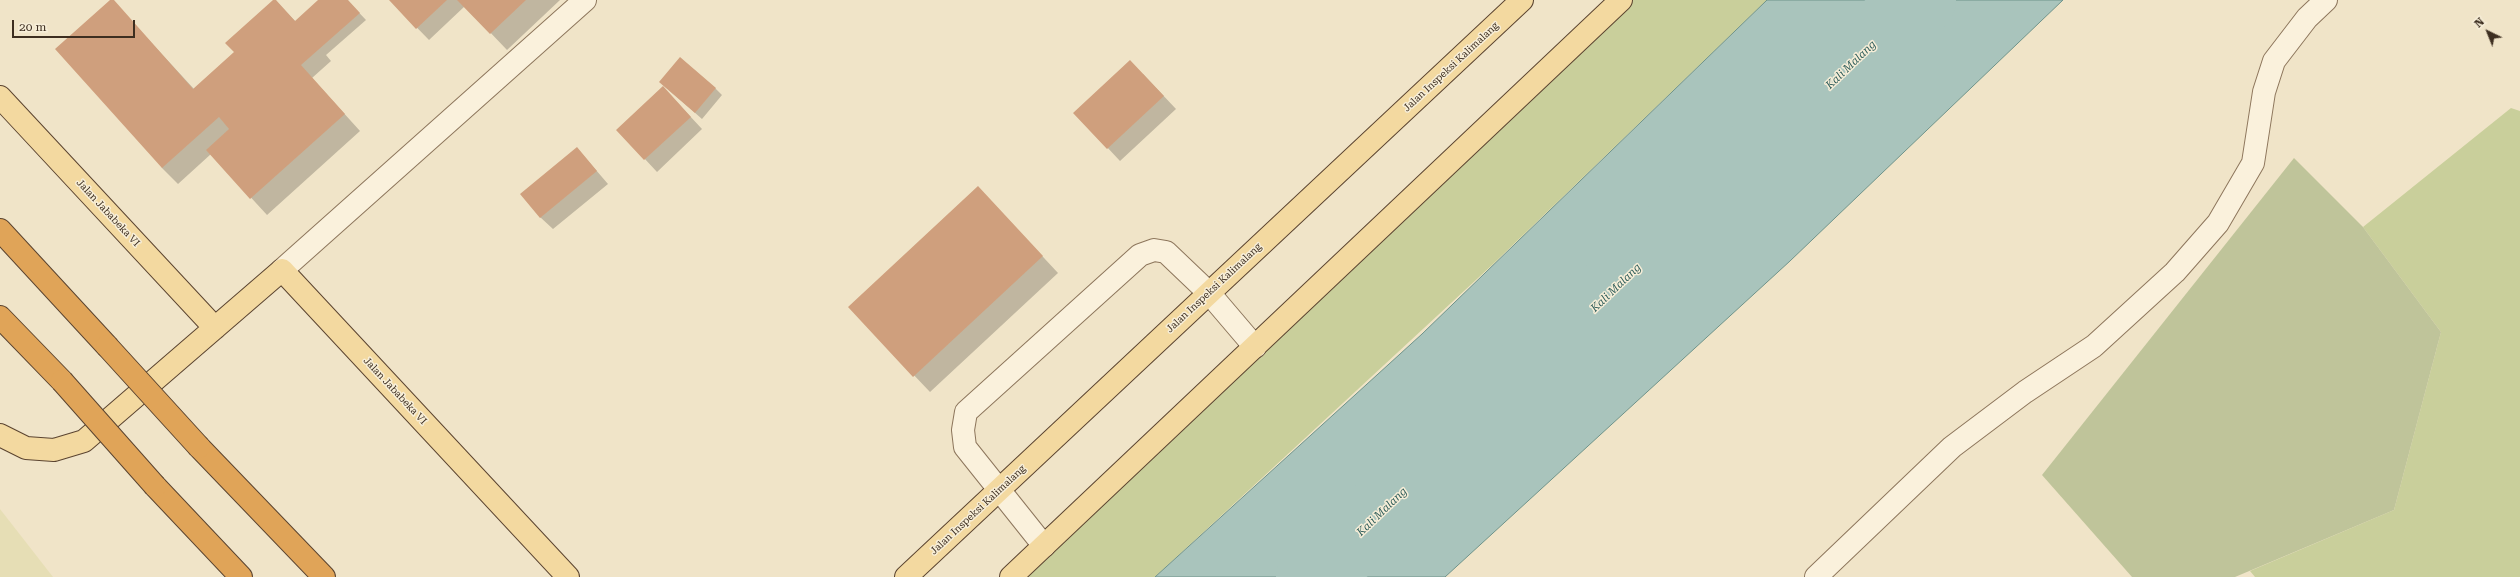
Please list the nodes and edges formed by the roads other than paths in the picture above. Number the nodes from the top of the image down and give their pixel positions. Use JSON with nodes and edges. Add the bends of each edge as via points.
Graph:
{"nodes":[{"id":1,"x":585,"y":0,"type":"edge"},
{"id":2,"x":1522,"y":0,"type":"edge"},
{"id":3,"x":1620,"y":0,"type":"edge"},
{"id":4,"x":2326,"y":0,"type":"edge"},
{"id":5,"x":0,"y":97,"type":"edge"},
{"id":6,"x":0,"y":230,"type":"edge"},
{"id":7,"x":282,"y":270,"type":"junction"},
{"id":8,"x":1210,"y":293,"type":"junction"},
{"id":9,"x":0,"y":317,"type":"edge"},
{"id":10,"x":215,"y":328,"type":"junction"},
{"id":11,"x":1254,"y":347,"type":"junction"},
{"id":12,"x":0,"y":435,"type":"edge"},
{"id":13,"x":999,"y":490,"type":"junction"},
{"id":14,"x":1044,"y":546,"type":"junction"},
{"id":15,"x":241,"y":577,"type":"edge"},
{"id":16,"x":324,"y":577,"type":"edge"},
{"id":17,"x":568,"y":577,"type":"edge"},
{"id":18,"x":906,"y":577,"type":"edge"},
{"id":19,"x":1011,"y":577,"type":"edge"},
{"id":20,"x":1816,"y":577,"type":"edge"}],
"edges":[{"from":1,"to":7,"type":"street"},
{"from":2,"to":8,"type":"main road","name":"Jalan Inspeksi Kalimalang"},
{"from":3,"to":11,"type":"main road"},
{"from":4,"to":20,"type":"street","via":[[2307,18],[2274,61],[2264,92],[2253,163],[2209,234],[2175,272],[2094,346],[2025,392],[1952,447]]},
{"from":5,"to":10,"type":"main road","name":"Jalan Jababeka VI"},
{"from":6,"to":16,"type":"highway","bridge":true,"via":[[199,447]]},
{"from":7,"to":10,"type":"main road"},
{"from":7,"to":17,"type":"main road","name":"Jalan Jababeka VI"},
{"from":8,"to":11,"type":"street"},
{"from":8,"to":13,"type":"main road","name":"Jalan Inspeksi Kalimalang"},
{"from":8,"to":13,"type":"street","via":[[1166,252],[1154,250],[1140,255],[966,412],[963,430],[965,447]]},
{"from":9,"to":15,"type":"highway","bridge":true},
{"from":10,"to":12,"type":"main road","via":[[84,441],[54,450],[26,448]]},
{"from":11,"to":14,"type":"main road"},
{"from":13,"to":14,"type":"street"},
{"from":13,"to":18,"type":"main road","name":"Jalan Inspeksi Kalimalang"},
{"from":14,"to":19,"type":"main road"}]}
